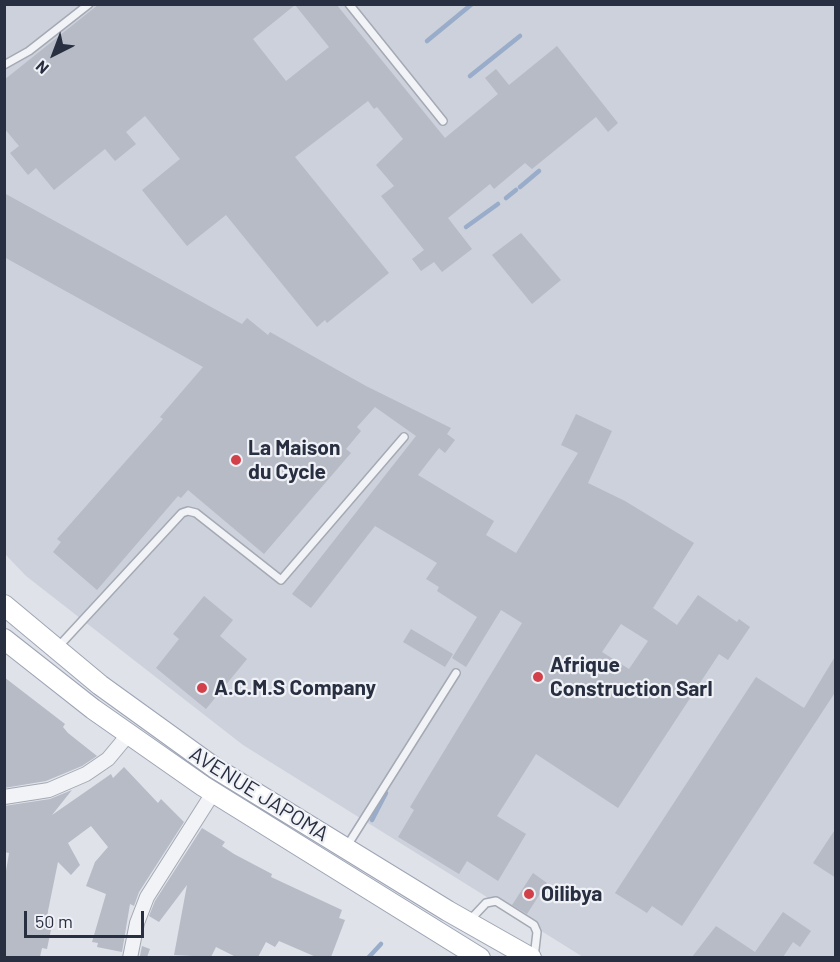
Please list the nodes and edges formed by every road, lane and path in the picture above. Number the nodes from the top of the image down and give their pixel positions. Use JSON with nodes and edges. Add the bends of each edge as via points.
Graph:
{"nodes":[{"id":1,"x":89,"y":4,"type":"edge"},
{"id":2,"x":349,"y":4,"type":"edge"},
{"id":3,"x":4,"y":65,"type":"edge"},
{"id":4,"x":443,"y":121,"type":"dead end"},
{"id":5,"x":404,"y":437,"type":"dead end"},
{"id":6,"x":4,"y":605,"type":"edge"},
{"id":7,"x":4,"y":639,"type":"edge"},
{"id":8,"x":56,"y":649,"type":"junction"},
{"id":9,"x":456,"y":673,"type":"dead end"},
{"id":10,"x":128,"y":735,"type":"junction"},
{"id":11,"x":213,"y":793,"type":"junction"},
{"id":12,"x":4,"y":797,"type":"edge"},
{"id":13,"x":346,"y":848,"type":"junction"},
{"id":14,"x":448,"y":911,"type":"junction"},
{"id":15,"x":468,"y":922,"type":"junction"},
{"id":16,"x":435,"y":930,"type":"junction"},
{"id":17,"x":130,"y":957,"type":"edge"},
{"id":18,"x":480,"y":957,"type":"edge"},
{"id":19,"x":532,"y":957,"type":"edge"}],
"edges":[{"from":1,"to":3,"type":"lane","via":[[29,51]]},
{"from":2,"to":4,"type":"lane"},
{"from":5,"to":8,"type":"lane","via":[[281,580],[196,513],[188,511]]},
{"from":6,"to":8,"type":"main road","name":"AVENUE JAPOMA"},
{"from":7,"to":10,"type":"main road","name":"AVENUE JAPOMA"},
{"from":8,"to":13,"type":"main road","name":"AVENUE JAPOMA","via":[[215,768]]},
{"from":9,"to":13,"type":"lane"},
{"from":10,"to":11,"type":"main road","name":"AVENUE JAPOMA"},
{"from":10,"to":12,"type":"street","via":[[108,759],[86,774],[49,790]]},
{"from":11,"to":16,"type":"main road","name":"AVENUE JAPOMA"},
{"from":11,"to":17,"type":"street","via":[[147,897]]},
{"from":13,"to":14,"type":"main road","name":"AVENUE JAPOMA"},
{"from":14,"to":15,"type":"main road","name":"AVENUE JAPOMA"},
{"from":14,"to":16,"type":"main road"},
{"from":15,"to":19,"type":"main road","name":"AVENUE JAPOMA"},
{"from":15,"to":19,"type":"lane","via":[[486,903],[496,900],[534,925],[537,932]]},
{"from":16,"to":18,"type":"main road","name":"AVENUE JAPOMA"}]}
